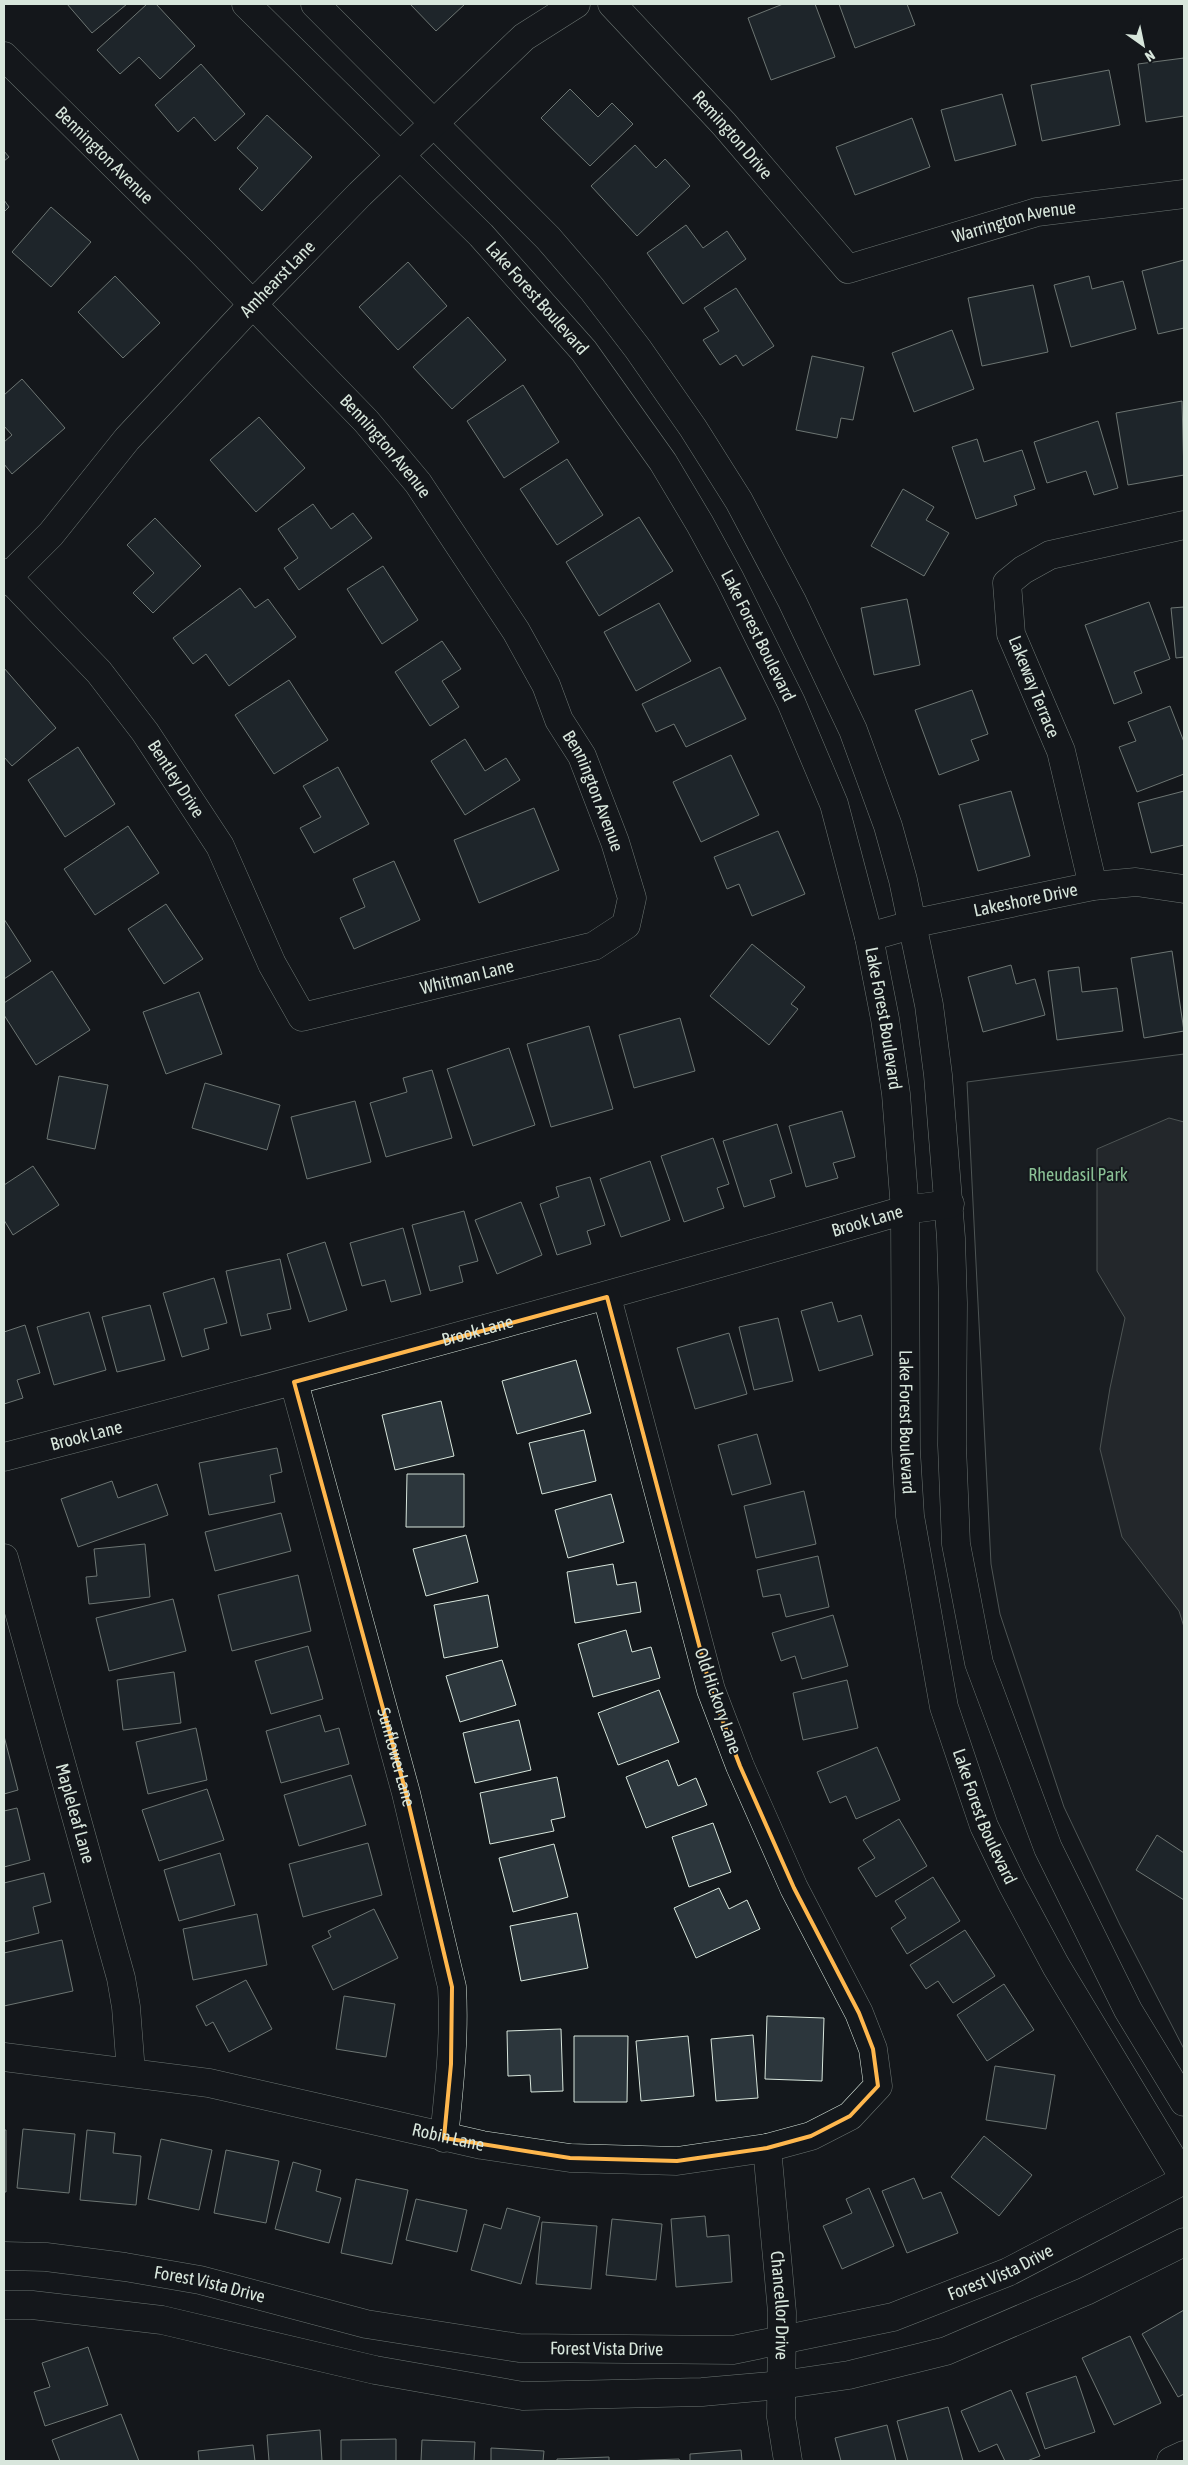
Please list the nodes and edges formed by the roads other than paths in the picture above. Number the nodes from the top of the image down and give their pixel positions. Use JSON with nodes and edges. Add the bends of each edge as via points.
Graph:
{"nodes":[{"id":1,"x":246,"y":4,"type":"edge"},
{"id":2,"x":315,"y":4,"type":"edge"},
{"id":3,"x":576,"y":4,"type":"edge"},
{"id":4,"x":612,"y":4,"type":"edge"},
{"id":5,"x":4,"y":56,"type":"edge"},
{"id":6,"x":434,"y":124,"type":"junction"},
{"id":7,"x":401,"y":156,"type":"junction"},
{"id":8,"x":1184,"y":194,"type":"edge"},
{"id":9,"x":848,"y":269,"type":"joint"},
{"id":10,"x":252,"y":304,"type":"junction"},
{"id":11,"x":1184,"y":525,"type":"edge"},
{"id":12,"x":5,"y":577,"type":"edge"},
{"id":13,"x":1093,"y":886,"type":"junction"},
{"id":14,"x":1184,"y":889,"type":"edge"},
{"id":15,"x":626,"y":925,"type":"joint"},
{"id":16,"x":912,"y":925,"type":"junction"},
{"id":17,"x":869,"y":937,"type":"junction"},
{"id":18,"x":302,"y":1017,"type":"joint"},
{"id":19,"x":950,"y":1204,"type":"junction"},
{"id":20,"x":905,"y":1210,"type":"junction"},
{"id":21,"x":607,"y":1297,"type":"junction"},
{"id":22,"x":294,"y":1382,"type":"junction"},
{"id":23,"x":4,"y":1457,"type":"edge"},
{"id":24,"x":4,"y":1558,"type":"edge"},
{"id":25,"x":4,"y":2057,"type":"edge"},
{"id":26,"x":131,"y":2072,"type":"junction"},
{"id":27,"x":878,"y":2086,"type":"joint"},
{"id":28,"x":1184,"y":2102,"type":"edge"},
{"id":29,"x":444,"y":2138,"type":"junction"},
{"id":30,"x":767,"y":2148,"type":"junction"},
{"id":31,"x":1184,"y":2179,"type":"edge"},
{"id":32,"x":1184,"y":2242,"type":"edge"},
{"id":33,"x":4,"y":2256,"type":"edge"},
{"id":34,"x":4,"y":2305,"type":"edge"},
{"id":35,"x":781,"y":2338,"type":"junction"},
{"id":36,"x":781,"y":2386,"type":"junction"},
{"id":37,"x":1184,"y":2455,"type":"edge"},
{"id":38,"x":788,"y":2461,"type":"edge"},
{"id":39,"x":1171,"y":2461,"type":"edge"}],
"edges":[{"from":1,"to":7,"type":"street","name":"Lake Forest Boulevard"},
{"from":2,"to":6,"type":"street"},
{"from":3,"to":6,"type":"street","name":"Amhearst Lane","via":[[524,37]]},
{"from":4,"to":9,"type":"street","name":"Remington Drive","via":[[724,124]]},
{"from":5,"to":10,"type":"street","name":"Bennington Avenue"},
{"from":6,"to":7,"type":"street","name":"Amhearst Lane"},
{"from":6,"to":16,"type":"street","via":[[520,208],[592,289],[693,428],[739,501],[792,601],[853,730],[888,826]]},
{"from":7,"to":10,"type":"street","name":"Amhearst Lane"},
{"from":7,"to":17,"type":"street","name":"Lake Forest Boulevard","via":[[481,235],[584,351],[663,462],[700,524],[787,693],[834,804]]},
{"from":8,"to":9,"type":"street","name":"Warrington Avenue","via":[[1037,212]]},
{"from":10,"to":12,"type":"street","name":"Amhearst Lane","via":[[128,439],[51,534]]},
{"from":10,"to":15,"type":"street","name":"Bennington Avenue","via":[[366,421],[412,476],[516,631],[546,685],[559,720],[582,756],[612,834],[632,898]]},
{"from":11,"to":13,"type":"street","name":"Lakeway Terrace","via":[[1050,555],[1007,583],[1011,634],[1061,750]]},
{"from":12,"to":18,"type":"street","name":"Bentley Drive","via":[[99,672],[145,732],[220,846],[272,964]]},
{"from":13,"to":14,"type":"street","name":"Lakeshore Drive","via":[[1136,882]]},
{"from":13,"to":16,"type":"street","name":"Lakeshore Drive"},
{"from":15,"to":18,"type":"street","name":"Whitman Lane","via":[[594,946]]},
{"from":16,"to":17,"type":"street","name":"Lakeshore Drive"},
{"from":16,"to":19,"type":"street","via":[[929,1005]]},
{"from":17,"to":20,"type":"street","name":"Lake Forest Boulevard","via":[[896,1094]]},
{"from":19,"to":20,"type":"street","name":"Brook Lane"},
{"from":19,"to":28,"type":"street","via":[[956,1544],[980,1662],[1048,1848],[1128,2010]]},
{"from":20,"to":21,"type":"street","name":"Brook Lane"},
{"from":20,"to":31,"type":"street","name":"Lake Forest Boulevard","via":[[906,1450],[910,1516],[944,1707],[984,1826],[1012,1884],[1056,1966]]},
{"from":21,"to":22,"type":"street","name":"Brook Lane"},
{"from":21,"to":27,"type":"street","name":"Old Hickory Lane","via":[[711,1690],[740,1766],[794,1888],[859,2013],[873,2049]]},
{"from":22,"to":23,"type":"street","name":"Brook Lane"},
{"from":22,"to":29,"type":"street","name":"Sunflower Lane","via":[[406,1793],[452,1987],[454,2018]]},
{"from":24,"to":26,"type":"street","name":"Mapleleaf Lane","via":[[121,1978]]},
{"from":25,"to":26,"type":"street","name":"Robin Lane"},
{"from":26,"to":29,"type":"street","name":"Robin Lane","via":[[209,2083]]},
{"from":27,"to":30,"type":"street","name":"Robin Lane","via":[[850,2116],[811,2136]]},
{"from":29,"to":30,"type":"street","name":"Robin Lane","via":[[570,2158],[676,2162]]},
{"from":30,"to":35,"type":"street","name":"Chancellor Drive","via":[[782,2312]]},
{"from":31,"to":35,"type":"street","name":"Forest Vista Drive","via":[[1008,2272],[893,2317]]},
{"from":32,"to":36,"type":"street","via":[[1086,2291],[946,2351],[849,2375]]},
{"from":33,"to":35,"type":"street","name":"Forest Vista Drive","via":[[46,2257],[200,2280],[366,2324],[519,2348],[732,2350]]},
{"from":34,"to":36,"type":"street","via":[[162,2320],[376,2370],[523,2396],[702,2392]]},
{"from":35,"to":36,"type":"street","name":"Chancellor Drive"},
{"from":36,"to":38,"type":"street","name":"Chancellor Drive","via":[[781,2416]]},
{"from":37,"to":39,"type":"street"}]}
